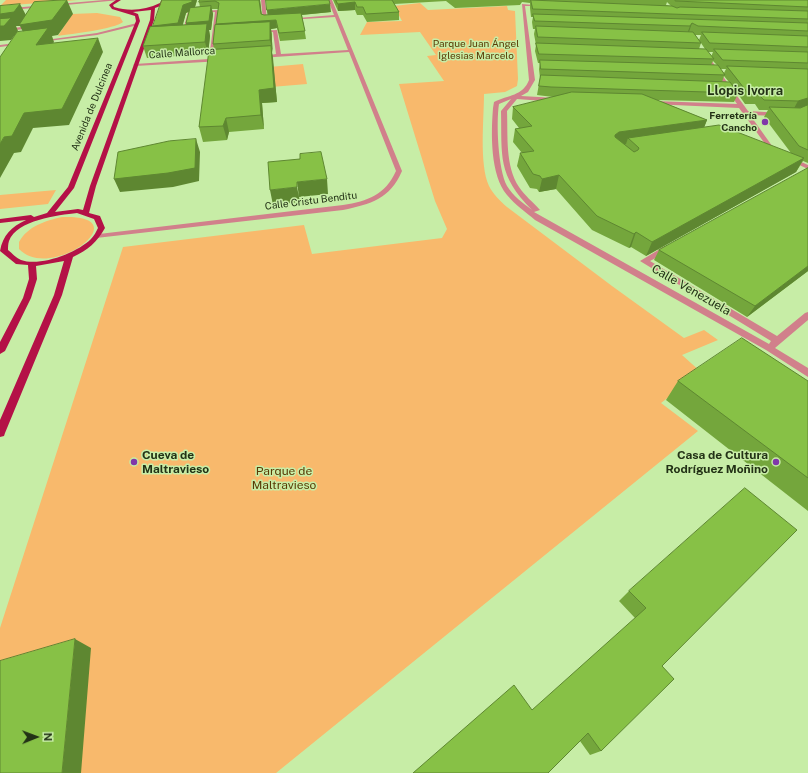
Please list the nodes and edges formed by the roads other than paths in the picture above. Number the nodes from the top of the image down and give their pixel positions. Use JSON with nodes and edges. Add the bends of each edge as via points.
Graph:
{"nodes":[{"id":1,"x":118,"y":0,"type":"edge"},
{"id":2,"x":264,"y":0,"type":"edge"},
{"id":3,"x":330,"y":0,"type":"edge"},
{"id":4,"x":164,"y":1,"type":"edge"},
{"id":5,"x":172,"y":1,"type":"edge"},
{"id":6,"x":198,"y":6,"type":"edge"},
{"id":7,"x":547,"y":6,"type":"edge"},
{"id":8,"x":108,"y":8,"type":"dead end"},
{"id":9,"x":113,"y":8,"type":"junction"},
{"id":10,"x":153,"y":8,"type":"junction"},
{"id":11,"x":0,"y":10,"type":"edge"},
{"id":12,"x":124,"y":11,"type":"junction"},
{"id":13,"x":197,"y":12,"type":"junction"},
{"id":14,"x":26,"y":14,"type":"edge"},
{"id":15,"x":336,"y":16,"type":"junction"},
{"id":16,"x":524,"y":19,"type":"junction"},
{"id":17,"x":532,"y":19,"type":"edge"},
{"id":18,"x":137,"y":24,"type":"junction"},
{"id":19,"x":0,"y":30,"type":"edge"},
{"id":20,"x":526,"y":31,"type":"junction"},
{"id":21,"x":534,"y":31,"type":"edge"},
{"id":22,"x":110,"y":32,"type":"junction"},
{"id":23,"x":207,"y":33,"type":"edge"},
{"id":24,"x":252,"y":33,"type":"edge"},
{"id":25,"x":133,"y":34,"type":"junction"},
{"id":26,"x":184,"y":34,"type":"edge"},
{"id":27,"x":214,"y":34,"type":"junction"},
{"id":28,"x":222,"y":35,"type":"edge"},
{"id":29,"x":153,"y":36,"type":"edge"},
{"id":30,"x":146,"y":37,"type":"junction"},
{"id":31,"x":30,"y":42,"type":"edge"},
{"id":32,"x":38,"y":42,"type":"edge"},
{"id":33,"x":0,"y":46,"type":"edge"},
{"id":34,"x":528,"y":48,"type":"junction"},
{"id":35,"x":536,"y":48,"type":"edge"},
{"id":36,"x":350,"y":51,"type":"junction"},
{"id":37,"x":699,"y":51,"type":"edge"},
{"id":38,"x":704,"y":54,"type":"junction"},
{"id":39,"x":711,"y":55,"type":"edge"},
{"id":40,"x":279,"y":56,"type":"junction"},
{"id":41,"x":256,"y":57,"type":"edge"},
{"id":42,"x":226,"y":59,"type":"edge"},
{"id":43,"x":210,"y":60,"type":"junction"},
{"id":44,"x":531,"y":64,"type":"junction"},
{"id":45,"x":135,"y":65,"type":"junction"},
{"id":46,"x":539,"y":65,"type":"edge"},
{"id":47,"x":709,"y":72,"type":"edge"},
{"id":48,"x":717,"y":72,"type":"junction"},
{"id":49,"x":724,"y":72,"type":"edge"},
{"id":50,"x":532,"y":80,"type":"junction"},
{"id":51,"x":540,"y":80,"type":"edge"},
{"id":52,"x":516,"y":97,"type":"junction"},
{"id":53,"x":564,"y":100,"type":"edge"},
{"id":54,"x":650,"y":103,"type":"edge"},
{"id":55,"x":740,"y":106,"type":"junction"},
{"id":56,"x":745,"y":112,"type":"junction"},
{"id":57,"x":787,"y":114,"type":"edge"},
{"id":58,"x":756,"y":128,"type":"junction"},
{"id":59,"x":716,"y":133,"type":"edge"},
{"id":60,"x":807,"y":170,"type":"edge"},
{"id":61,"x":86,"y":212,"type":"junction"},
{"id":62,"x":50,"y":214,"type":"junction"},
{"id":63,"x":41,"y":216,"type":"junction"},
{"id":64,"x":0,"y":221,"type":"edge"},
{"id":65,"x":561,"y":230,"type":"junction"},
{"id":66,"x":99,"y":236,"type":"junction"},
{"id":67,"x":672,"y":246,"type":"edge"},
{"id":68,"x":2,"y":251,"type":"edge"},
{"id":69,"x":69,"y":256,"type":"junction"},
{"id":70,"x":32,"y":264,"type":"junction"},
{"id":71,"x":808,"y":316,"type":"edge"},
{"id":72,"x":778,"y":341,"type":"junction"},
{"id":73,"x":769,"y":348,"type":"junction"},
{"id":74,"x":0,"y":351,"type":"edge"},
{"id":75,"x":808,"y":373,"type":"edge"},
{"id":76,"x":0,"y":433,"type":"edge"}],
"edges":[{"from":1,"to":9,"type":"main road","via":[[111,5]]},
{"from":1,"to":11,"type":"street"},
{"from":2,"to":15,"type":"street","via":[[265,21]]},
{"from":3,"to":15,"type":"street","name":"Calle Cristu Benditu"},
{"from":4,"to":5,"type":"street"},
{"from":4,"to":10,"type":"main road"},
{"from":6,"to":13,"type":"street"},
{"from":7,"to":16,"type":"street","via":[[523,5]]},
{"from":8,"to":9,"type":"street"},
{"from":9,"to":12,"type":"main road"},
{"from":10,"to":12,"type":"main road"},
{"from":10,"to":30,"type":"main road"},
{"from":12,"to":18,"type":"main road","via":[[137,15]]},
{"from":13,"to":26,"type":"street","via":[[189,13]]},
{"from":13,"to":27,"type":"street","via":[[217,11]]},
{"from":14,"to":19,"type":"street","via":[[33,13],[22,28]]},
{"from":15,"to":36,"type":"street","name":"Calle Cristu Benditu"},
{"from":16,"to":17,"type":"street"},
{"from":16,"to":20,"type":"street"},
{"from":18,"to":22,"type":"street"},
{"from":18,"to":25,"type":"main road","name":"Avenida de Dulcinea"},
{"from":20,"to":21,"type":"street"},
{"from":20,"to":34,"type":"street"},
{"from":22,"to":25,"type":"street"},
{"from":22,"to":32,"type":"street"},
{"from":23,"to":27,"type":"street"},
{"from":24,"to":40,"type":"street","via":[[275,32]]},
{"from":25,"to":62,"type":"main road","name":"Avenida de Dulcinea","via":[[71,188]]},
{"from":27,"to":28,"type":"street"},
{"from":27,"to":43,"type":"street"},
{"from":29,"to":30,"type":"street"},
{"from":30,"to":45,"type":"main road"},
{"from":31,"to":33,"type":"street"},
{"from":34,"to":35,"type":"street"},
{"from":34,"to":44,"type":"street"},
{"from":36,"to":40,"type":"street"},
{"from":36,"to":66,"type":"street","name":"Calle Cristu Benditu","via":[[399,171],[396,180],[386,192],[364,204],[333,209]]},
{"from":37,"to":38,"type":"street"},
{"from":38,"to":39,"type":"street"},
{"from":38,"to":48,"type":"street"},
{"from":40,"to":41,"type":"street"},
{"from":42,"to":43,"type":"street","name":"Calle Mallorca"},
{"from":43,"to":45,"type":"street","name":"Calle Mallorca"},
{"from":44,"to":46,"type":"street"},
{"from":44,"to":50,"type":"street"},
{"from":45,"to":61,"type":"main road"},
{"from":47,"to":48,"type":"street"},
{"from":48,"to":49,"type":"street"},
{"from":48,"to":55,"type":"street","via":[[725,88]]},
{"from":50,"to":51,"type":"street"},
{"from":50,"to":52,"type":"street","name":"Calle Venezuela","via":[[530,88]]},
{"from":52,"to":53,"type":"street"},
{"from":52,"to":65,"type":"street","name":"Calle Venezuela","via":[[504,111],[507,168],[519,192],[535,210]]},
{"from":52,"to":65,"type":"street","name":"Calle Venezuela","via":[[496,103],[498,176],[506,190],[518,202],[538,218]]},
{"from":54,"to":55,"type":"street"},
{"from":55,"to":56,"type":"street"},
{"from":56,"to":57,"type":"street"},
{"from":56,"to":58,"type":"street"},
{"from":58,"to":59,"type":"street"},
{"from":58,"to":60,"type":"street","via":[[773,151]]},
{"from":61,"to":62,"type":"main road"},
{"from":61,"to":66,"type":"main road","via":[[101,222],[102,230]]},
{"from":62,"to":63,"type":"main road"},
{"from":63,"to":64,"type":"main road"},
{"from":63,"to":68,"type":"main road","via":[[14,230],[5,240]]},
{"from":65,"to":73,"type":"street","name":"Calle Venezuela"},
{"from":66,"to":69,"type":"main road","via":[[85,249]]},
{"from":67,"to":72,"type":"street","via":[[644,261]]},
{"from":68,"to":70,"type":"main road","via":[[12,260]]},
{"from":69,"to":70,"type":"main road"},
{"from":69,"to":76,"type":"main road","via":[[58,295]]},
{"from":70,"to":74,"type":"main road","via":[[33,279],[27,298]]},
{"from":71,"to":72,"type":"street"},
{"from":72,"to":73,"type":"street"},
{"from":73,"to":75,"type":"street","name":"Calle Venezuela"}]}
